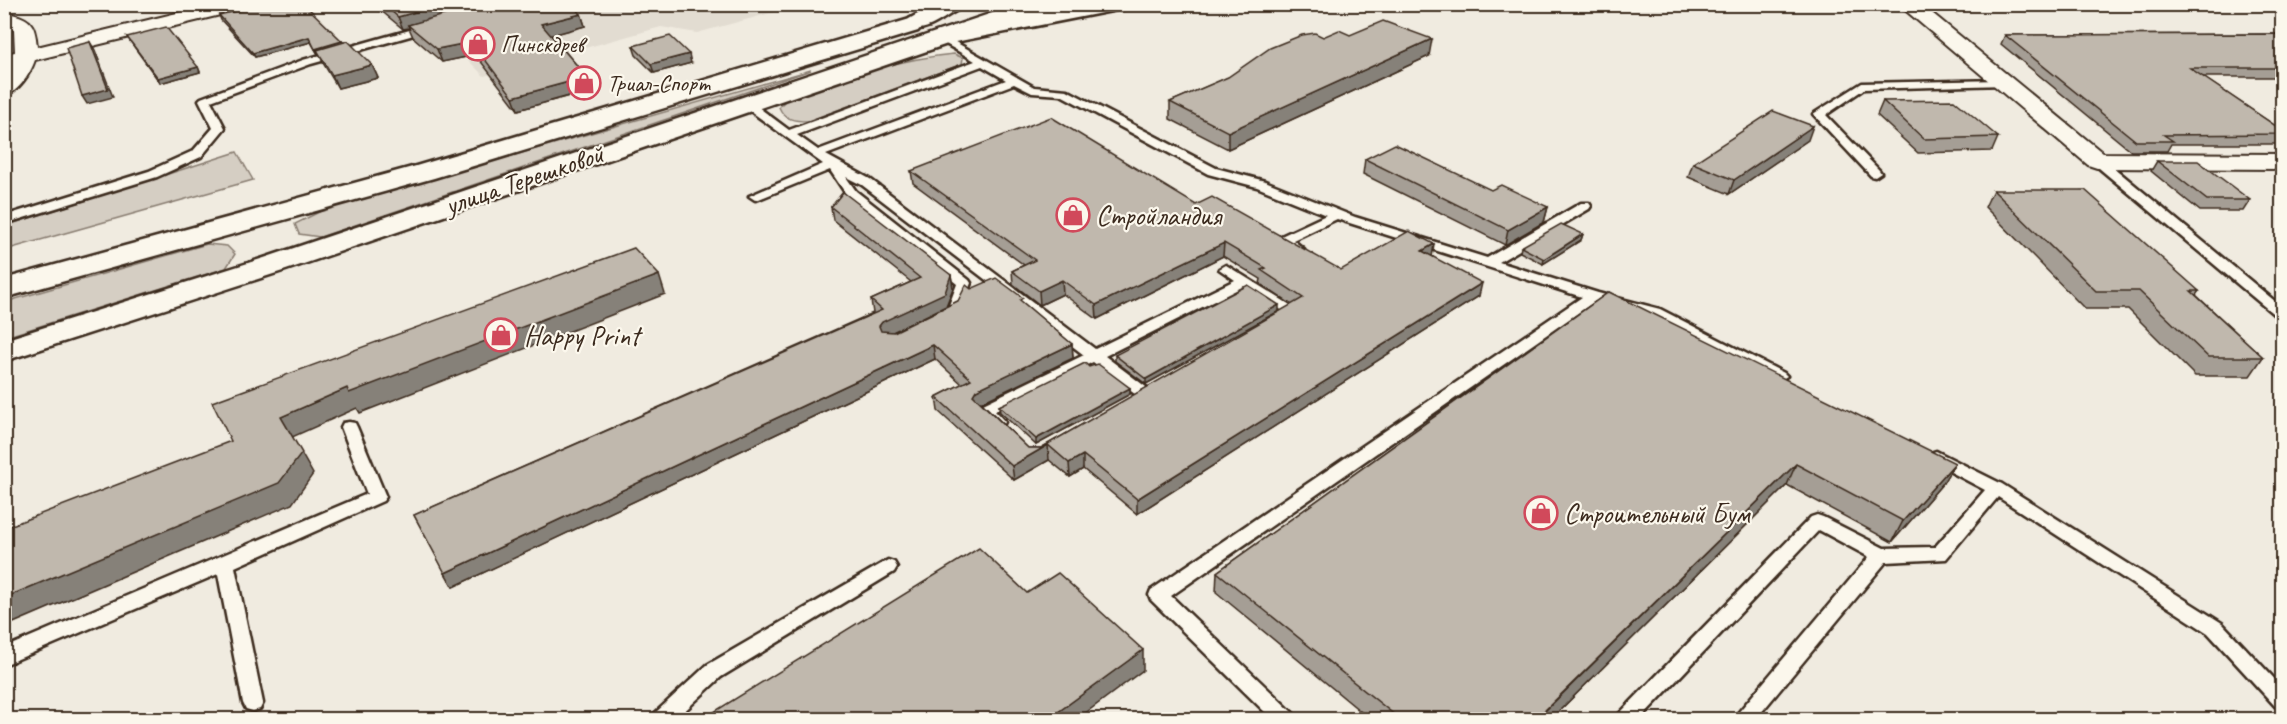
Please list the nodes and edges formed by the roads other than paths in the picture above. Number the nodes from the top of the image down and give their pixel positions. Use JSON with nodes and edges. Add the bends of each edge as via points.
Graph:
{"nodes":[{"id":1,"x":242,"y":4,"type":"edge"},
{"id":2,"x":951,"y":4,"type":"edge"},
{"id":3,"x":980,"y":4,"type":"edge"},
{"id":4,"x":1042,"y":4,"type":"edge"},
{"id":5,"x":1117,"y":4,"type":"edge"},
{"id":6,"x":1908,"y":4,"type":"edge"},
{"id":7,"x":4,"y":18,"type":"edge"},
{"id":8,"x":446,"y":22,"type":"edge"},
{"id":9,"x":917,"y":24,"type":"junction"},
{"id":10,"x":943,"y":38,"type":"junction"},
{"id":11,"x":862,"y":40,"type":"junction"},
{"id":12,"x":27,"y":55,"type":"junction"},
{"id":13,"x":887,"y":57,"type":"junction"},
{"id":14,"x":4,"y":61,"type":"edge"},
{"id":15,"x":983,"y":62,"type":"junction"},
{"id":16,"x":1015,"y":80,"type":"junction"},
{"id":17,"x":2001,"y":83,"type":"junction"},
{"id":18,"x":4,"y":89,"type":"edge"},
{"id":19,"x":746,"y":103,"type":"junction"},
{"id":20,"x":788,"y":134,"type":"junction"},
{"id":21,"x":816,"y":155,"type":"junction"},
{"id":22,"x":2097,"y":160,"type":"junction"},
{"id":23,"x":2283,"y":162,"type":"edge"},
{"id":24,"x":832,"y":165,"type":"junction"},
{"id":25,"x":1875,"y":173,"type":"dead end"},
{"id":26,"x":755,"y":196,"type":"dead end"},
{"id":27,"x":1585,"y":206,"type":"dead end"},
{"id":28,"x":1336,"y":215,"type":"junction"},
{"id":29,"x":254,"y":219,"type":"junction"},
{"id":30,"x":4,"y":220,"type":"edge"},
{"id":31,"x":1402,"y":237,"type":"junction"},
{"id":32,"x":1383,"y":247,"type":"edge"},
{"id":33,"x":1310,"y":256,"type":"edge"},
{"id":34,"x":1488,"y":263,"type":"junction"},
{"id":35,"x":275,"y":264,"type":"junction"},
{"id":36,"x":1226,"y":269,"type":"dead end"},
{"id":37,"x":1244,"y":281,"type":"junction"},
{"id":38,"x":4,"y":289,"type":"edge"},
{"id":39,"x":1593,"y":296,"type":"junction"},
{"id":40,"x":2283,"y":314,"type":"edge"},
{"id":41,"x":933,"y":321,"type":"edge"},
{"id":42,"x":1263,"y":328,"type":"edge"},
{"id":43,"x":57,"y":334,"type":"junction"},
{"id":44,"x":4,"y":351,"type":"edge"},
{"id":45,"x":1096,"y":354,"type":"junction"},
{"id":46,"x":4,"y":357,"type":"edge"},
{"id":47,"x":1793,"y":384,"type":"edge"},
{"id":48,"x":1125,"y":405,"type":"edge"},
{"id":49,"x":349,"y":428,"type":"dead end"},
{"id":50,"x":1010,"y":433,"type":"edge"},
{"id":51,"x":1921,"y":450,"type":"edge"},
{"id":52,"x":1996,"y":488,"type":"junction"},
{"id":53,"x":1881,"y":555,"type":"junction"},
{"id":54,"x":225,"y":564,"type":"junction"},
{"id":55,"x":888,"y":567,"type":"dead end"},
{"id":56,"x":4,"y":657,"type":"edge"},
{"id":57,"x":2283,"y":700,"type":"edge"},
{"id":58,"x":253,"y":703,"type":"dead end"},
{"id":59,"x":661,"y":720,"type":"edge"},
{"id":60,"x":1287,"y":720,"type":"edge"},
{"id":61,"x":1626,"y":720,"type":"edge"},
{"id":62,"x":1742,"y":720,"type":"edge"}],
"edges":[{"from":1,"to":12,"type":"street"},
{"from":2,"to":9,"type":"main road"},
{"from":3,"to":9,"type":"main road","name":"улица Терешковой"},
{"from":4,"to":10,"type":"main road","name":"улица Терешковой"},
{"from":5,"to":10,"type":"main road"},
{"from":6,"to":17,"type":"street"},
{"from":7,"to":12,"type":"street","via":[[24,27]]},
{"from":8,"to":30,"type":"lane","via":[[307,62],[205,100],[219,128],[197,154],[153,174]]},
{"from":9,"to":11,"type":"main road","name":"улица Терешковой"},
{"from":10,"to":13,"type":"main road","name":"улица Терешковой"},
{"from":10,"to":15,"type":"lane"},
{"from":11,"to":13,"type":"main road"},
{"from":11,"to":29,"type":"main road","name":"улица Терешковой"},
{"from":12,"to":14,"type":"street"},
{"from":12,"to":18,"type":"street"},
{"from":13,"to":19,"type":"main road","name":"улица Терешковой"},
{"from":15,"to":16,"type":"lane"},
{"from":15,"to":20,"type":"lane"},
{"from":16,"to":21,"type":"lane"},
{"from":16,"to":28,"type":"lane","via":[[1032,90],[1063,92],[1212,171],[1261,184]]},
{"from":17,"to":22,"type":"street"},
{"from":17,"to":25,"type":"lane","via":[[1862,86],[1819,114]]},
{"from":19,"to":20,"type":"lane"},
{"from":19,"to":35,"type":"main road","name":"улица Терешковой"},
{"from":20,"to":21,"type":"lane"},
{"from":21,"to":24,"type":"lane"},
{"from":22,"to":23,"type":"street"},
{"from":22,"to":40,"type":"lane"},
{"from":24,"to":26,"type":"lane"},
{"from":24,"to":41,"type":"lane","via":[[852,194],[964,284],[954,310]]},
{"from":24,"to":45,"type":"lane","via":[[866,182]]},
{"from":27,"to":34,"type":"lane"},
{"from":28,"to":31,"type":"lane"},
{"from":28,"to":33,"type":"lane","via":[[1284,240]]},
{"from":29,"to":35,"type":"main road"},
{"from":29,"to":38,"type":"main road","name":"улица Терешковой"},
{"from":31,"to":32,"type":"lane"},
{"from":31,"to":34,"type":"lane"},
{"from":34,"to":39,"type":"lane"},
{"from":35,"to":43,"type":"main road","name":"улица Терешковой"},
{"from":36,"to":37,"type":"lane"},
{"from":37,"to":42,"type":"lane","via":[[1293,311]]},
{"from":37,"to":45,"type":"lane"},
{"from":39,"to":47,"type":"lane","via":[[1655,312]]},
{"from":39,"to":60,"type":"lane","via":[[1158,595]]},
{"from":43,"to":44,"type":"main road","name":"улица Терешковой"},
{"from":43,"to":46,"type":"main road"},
{"from":45,"to":48,"type":"lane","via":[[1150,391]]},
{"from":45,"to":50,"type":"lane","via":[[985,410]]},
{"from":49,"to":54,"type":"lane","via":[[377,497]]},
{"from":51,"to":52,"type":"lane"},
{"from":52,"to":53,"type":"lane","via":[[1940,554]]},
{"from":52,"to":57,"type":"lane","via":[[2215,628]]},
{"from":53,"to":61,"type":"lane","via":[[1817,521]]},
{"from":53,"to":62,"type":"lane"},
{"from":54,"to":56,"type":"lane"},
{"from":54,"to":58,"type":"lane"},
{"from":55,"to":59,"type":"lane","via":[[714,671]]}]}
